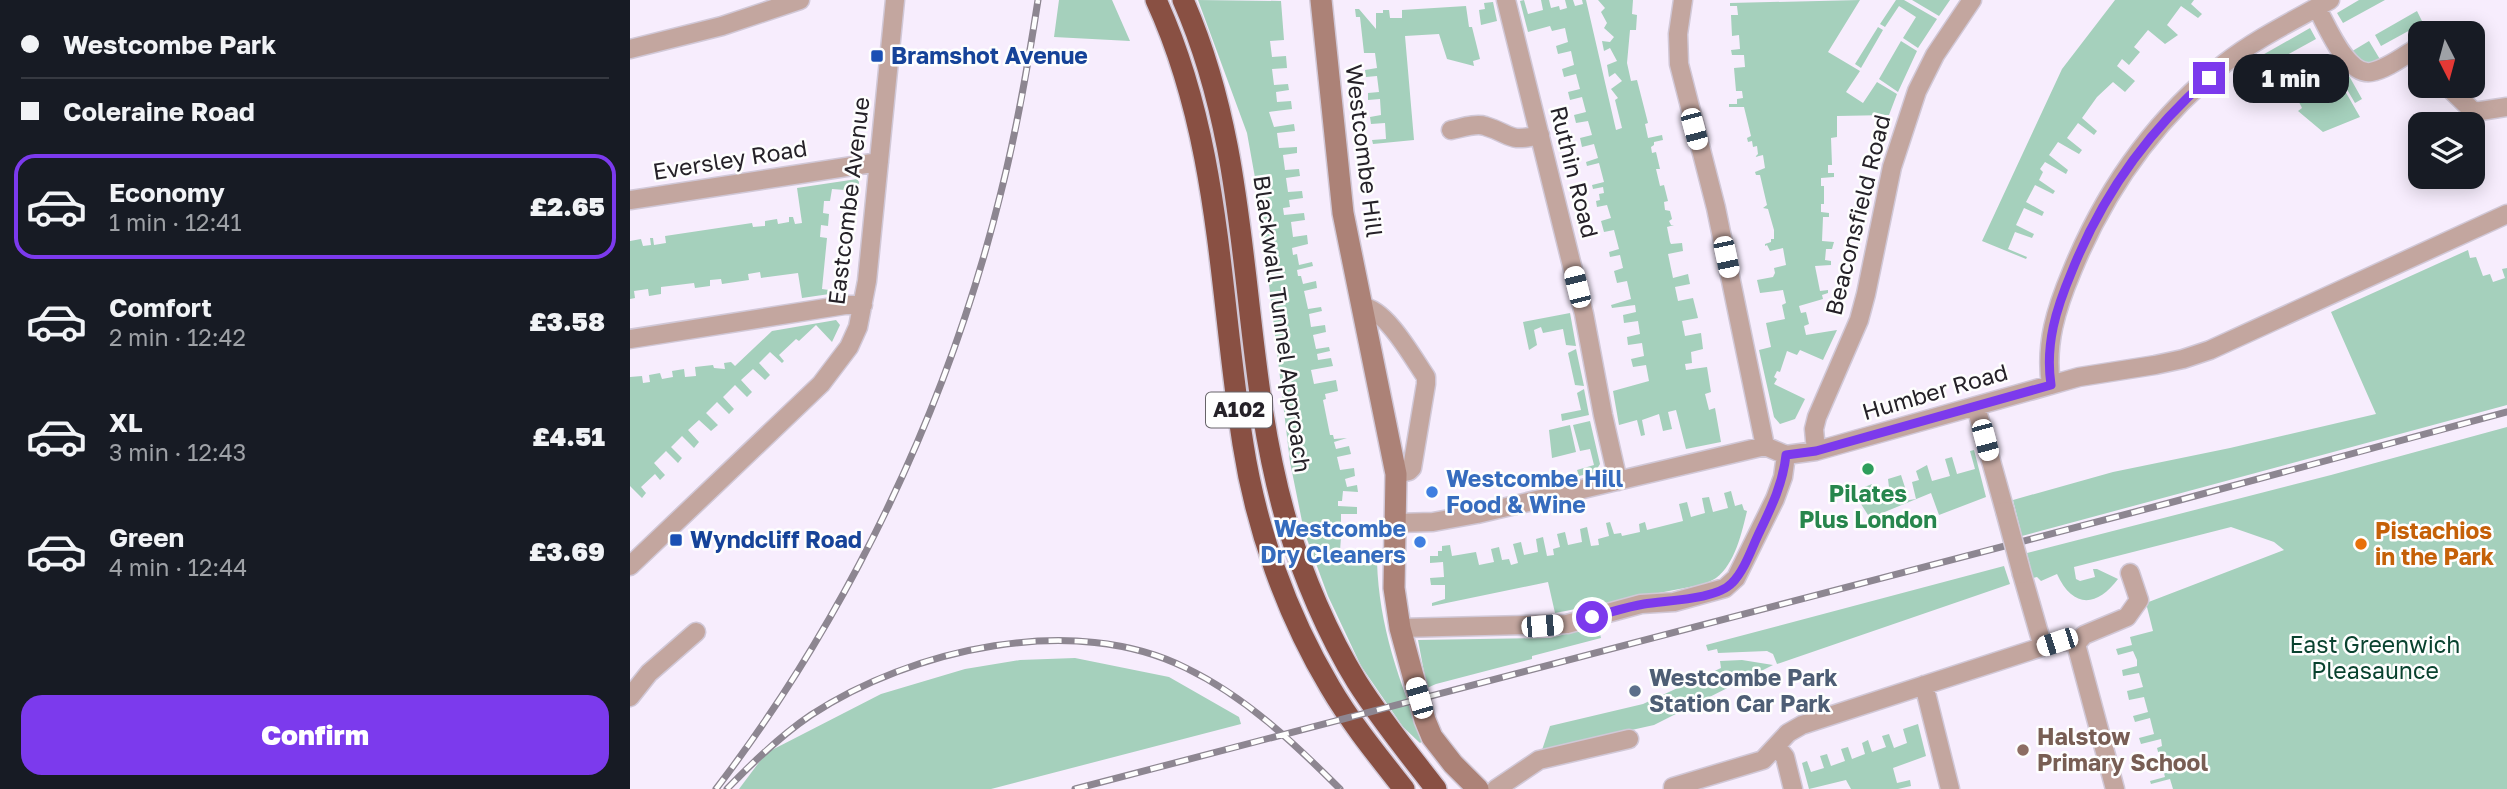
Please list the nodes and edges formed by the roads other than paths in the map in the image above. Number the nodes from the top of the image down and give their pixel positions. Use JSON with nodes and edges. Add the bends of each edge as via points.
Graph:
{"nodes":[{"id":1,"x":800,"y":0,"type":"edge"},
{"id":2,"x":895,"y":0,"type":"edge"},
{"id":3,"x":1156,"y":0,"type":"edge"},
{"id":4,"x":1183,"y":0,"type":"edge"},
{"id":5,"x":1321,"y":0,"type":"edge"},
{"id":6,"x":1506,"y":0,"type":"edge"},
{"id":7,"x":1683,"y":0,"type":"edge"},
{"id":8,"x":1972,"y":0,"type":"edge"},
{"id":9,"x":775,"y":4,"type":"edge"},
{"id":10,"x":2323,"y":4,"type":"edge"},
{"id":11,"x":630,"y":49,"type":"edge"},
{"id":12,"x":2408,"y":53,"type":"edge"},
{"id":13,"x":2459,"y":98,"type":"edge"},
{"id":14,"x":2507,"y":107,"type":"edge"},
{"id":15,"x":1451,"y":130,"type":"dead end"},
{"id":16,"x":1540,"y":135,"type":"junction"},
{"id":17,"x":879,"y":162,"type":"junction"},
{"id":18,"x":630,"y":200,"type":"edge"},
{"id":19,"x":2507,"y":214,"type":"edge"},
{"id":20,"x":863,"y":305,"type":"junction"},
{"id":21,"x":1363,"y":307,"type":"junction"},
{"id":22,"x":630,"y":340,"type":"edge"},
{"id":23,"x":2051,"y":385,"type":"junction"},
{"id":24,"x":1976,"y":407,"type":"junction"},
{"id":25,"x":1765,"y":446,"type":"junction"},
{"id":26,"x":1816,"y":451,"type":"junction"},
{"id":27,"x":1786,"y":455,"type":"junction"},
{"id":28,"x":1396,"y":474,"type":"junction"},
{"id":29,"x":1618,"y":481,"type":"junction"},
{"id":30,"x":1397,"y":523,"type":"junction"},
{"id":31,"x":630,"y":566,"type":"edge"},
{"id":32,"x":2130,"y":573,"type":"dead end"},
{"id":33,"x":1400,"y":628,"type":"junction"},
{"id":34,"x":696,"y":632,"type":"dead end"},
{"id":35,"x":2076,"y":644,"type":"junction"},
{"id":36,"x":2043,"y":647,"type":"junction"},
{"id":37,"x":1924,"y":685,"type":"junction"},
{"id":38,"x":630,"y":697,"type":"edge"},
{"id":39,"x":1387,"y":726,"type":"junction"},
{"id":40,"x":1629,"y":739,"type":"dead end"},
{"id":41,"x":1776,"y":746,"type":"junction"},
{"id":42,"x":1404,"y":789,"type":"edge"},
{"id":43,"x":1436,"y":789,"type":"edge"},
{"id":44,"x":1445,"y":789,"type":"edge"},
{"id":45,"x":1478,"y":789,"type":"edge"},
{"id":46,"x":1496,"y":789,"type":"edge"},
{"id":47,"x":1673,"y":789,"type":"edge"},
{"id":48,"x":1793,"y":789,"type":"edge"},
{"id":49,"x":1950,"y":789,"type":"edge"},
{"id":50,"x":2115,"y":789,"type":"edge"}],
"edges":[{"from":1,"to":9,"type":"street"},
{"from":2,"to":17,"type":"street","name":"Eastcombe Avenue"},
{"from":3,"to":42,"type":"highway","number":"A102","via":[[1179,56],[1206,154],[1243,445],[1276,570],[1329,687]]},
{"from":4,"to":39,"type":"highway","name":"Blackwall Tunnel Approach","number":"A102","via":[[1203,48],[1229,146],[1261,394],[1287,522],[1306,579],[1335,640]]},
{"from":5,"to":21,"type":"street","name":"Westcombe Hill","via":[[1343,213]]},
{"from":6,"to":16,"type":"street","name":"Ruthin Road"},
{"from":7,"to":25,"type":"street","via":[[1679,64],[1716,208]]},
{"from":8,"to":26,"type":"street","name":"Beaconsfield Road","via":[[1935,55],[1900,139],[1859,320],[1817,416]]},
{"from":9,"to":11,"type":"street","via":[[710,30]]},
{"from":10,"to":12,"type":"street","via":[[2348,63],[2357,70],[2375,71]]},
{"from":10,"to":23,"type":"street","via":[[2217,70],[2164,121],[2120,178],[2087,235],[2061,297],[2048,347]]},
{"from":13,"to":14,"type":"street","via":[[2473,112]]},
{"from":15,"to":16,"type":"street","via":[[1483,125],[1507,137]]},
{"from":16,"to":29,"type":"street","name":"Ruthin Road","via":[[1584,314]]},
{"from":17,"to":18,"type":"street","name":"Eversley Road"},
{"from":17,"to":20,"type":"street","name":"Eastcombe Avenue"},
{"from":19,"to":23,"type":"street","name":"Humber Road","via":[[2210,350]]},
{"from":20,"to":22,"type":"street"},
{"from":20,"to":31,"type":"street","name":"Eastcombe Avenue","via":[[849,347],[821,384]]},
{"from":21,"to":28,"type":"street","name":"Westcombe Hill"},
{"from":21,"to":28,"type":"street","via":[[1382,316],[1426,377],[1412,468]]},
{"from":23,"to":24,"type":"street","name":"Humber Road"},
{"from":24,"to":26,"type":"street","name":"Humber Road"},
{"from":24,"to":36,"type":"street","bridge":true},
{"from":25,"to":27,"type":"street"},
{"from":25,"to":29,"type":"street"},
{"from":26,"to":27,"type":"street","name":"Humber Road"},
{"from":27,"to":33,"type":"street","via":[[1775,499],[1736,578],[1725,588],[1567,624]]},
{"from":28,"to":30,"type":"street","name":"Westcombe Hill"},
{"from":29,"to":30,"type":"street","via":[[1451,520]]},
{"from":30,"to":33,"type":"street","name":"Westcombe Hill","via":[[1394,588]]},
{"from":32,"to":35,"type":"street","via":[[2139,600],[2127,617],[2084,635]]},
{"from":33,"to":45,"type":"street","name":"Westcombe Hill","via":[[1432,737]]},
{"from":34,"to":38,"type":"street","via":[[649,673]]},
{"from":35,"to":36,"type":"street","via":[[2064,641]]},
{"from":35,"to":50,"type":"street"},
{"from":36,"to":37,"type":"street"},
{"from":37,"to":41,"type":"street","via":[[1802,725]]},
{"from":37,"to":49,"type":"street"},
{"from":39,"to":43,"type":"highway","name":"Blackwall Tunnel Approach","number":"A102"},
{"from":39,"to":44,"type":"highway"},
{"from":40,"to":46,"type":"street","via":[[1539,760]]},
{"from":41,"to":47,"type":"street","via":[[1763,760]]},
{"from":41,"to":48,"type":"street"}]}
